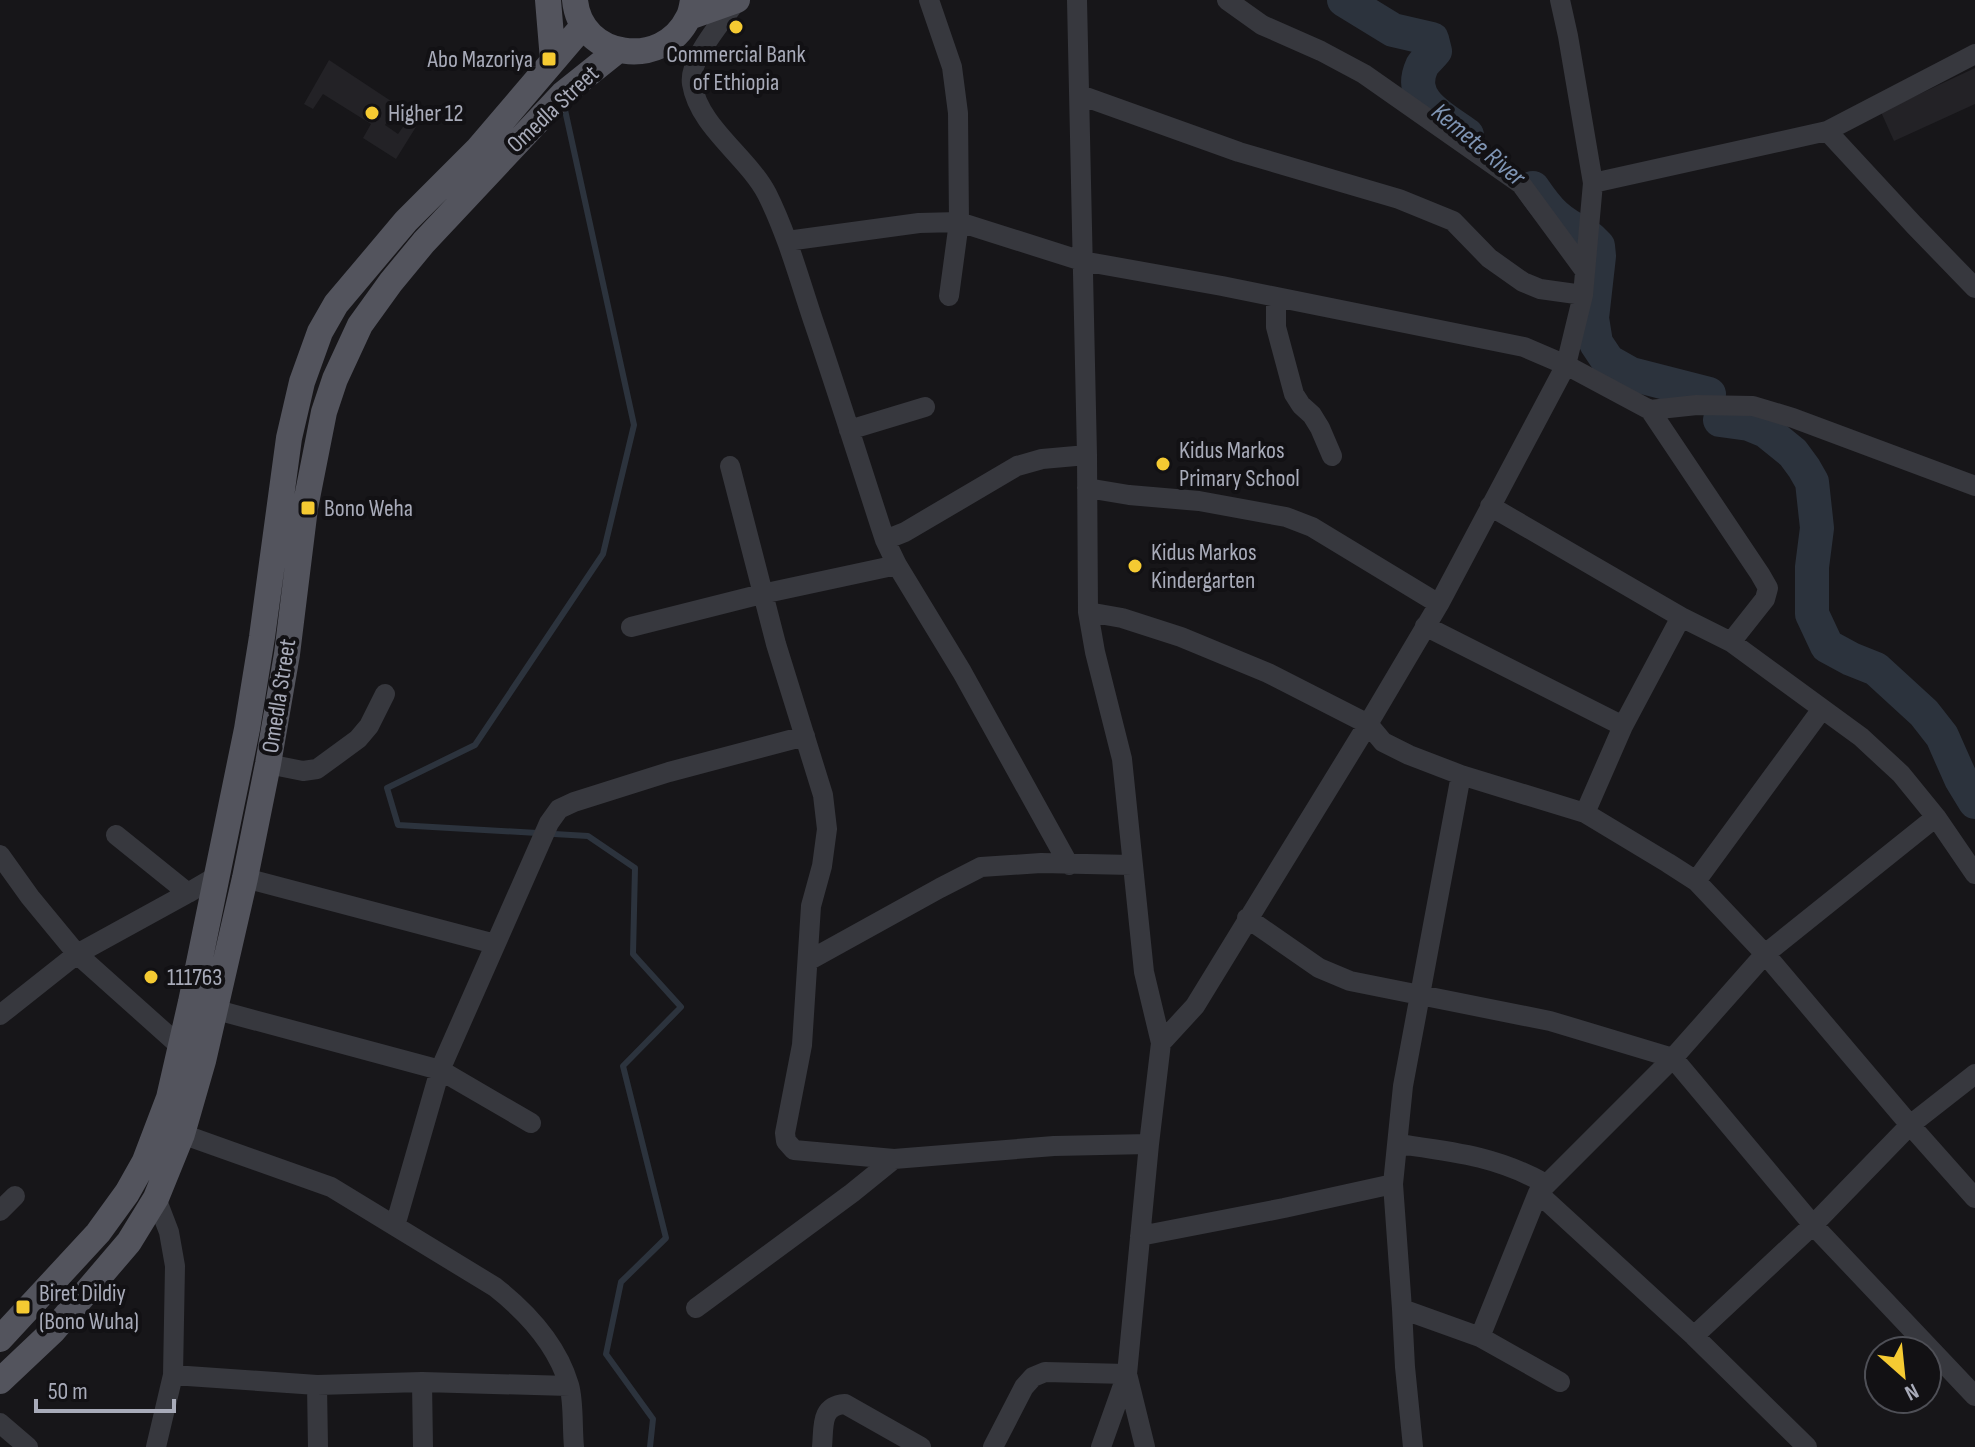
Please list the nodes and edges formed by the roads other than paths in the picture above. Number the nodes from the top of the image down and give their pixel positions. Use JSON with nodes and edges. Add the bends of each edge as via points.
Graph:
{"nodes":[{"id":1,"x":548,"y":0,"type":"edge"},
{"id":2,"x":575,"y":0,"type":"edge"},
{"id":3,"x":737,"y":0,"type":"edge"},
{"id":4,"x":929,"y":0,"type":"edge"},
{"id":5,"x":1077,"y":0,"type":"edge"},
{"id":6,"x":1227,"y":0,"type":"edge"},
{"id":7,"x":1560,"y":0,"type":"edge"},
{"id":8,"x":691,"y":8,"type":"edge"},
{"id":9,"x":583,"y":26,"type":"junction"},
{"id":10,"x":618,"y":50,"type":"junction"},
{"id":11,"x":1975,"y":54,"type":"edge"},
{"id":12,"x":553,"y":60,"type":"junction"},
{"id":13,"x":1080,"y":95,"type":"junction"},
{"id":14,"x":1827,"y":131,"type":"junction"},
{"id":15,"x":1593,"y":183,"type":"junction"},
{"id":16,"x":959,"y":222,"type":"junction"},
{"id":17,"x":787,"y":241,"type":"junction"},
{"id":18,"x":1082,"y":261,"type":"junction"},
{"id":19,"x":1585,"y":271,"type":"junction"},
{"id":20,"x":1975,"y":288,"type":"edge"},
{"id":21,"x":1583,"y":295,"type":"junction"},
{"id":22,"x":949,"y":296,"type":"dead end"},
{"id":23,"x":1276,"y":297,"type":"junction"},
{"id":24,"x":1566,"y":365,"type":"junction"},
{"id":25,"x":925,"y":407,"type":"dead end"},
{"id":26,"x":1650,"y":410,"type":"junction"},
{"id":27,"x":849,"y":430,"type":"junction"},
{"id":28,"x":289,"y":438,"type":"junction"},
{"id":29,"x":318,"y":441,"type":"junction"},
{"id":30,"x":1087,"y":455,"type":"junction"},
{"id":31,"x":1332,"y":456,"type":"dead end"},
{"id":32,"x":730,"y":466,"type":"dead end"},
{"id":33,"x":1975,"y":486,"type":"edge"},
{"id":34,"x":1087,"y":488,"type":"junction"},
{"id":35,"x":1490,"y":506,"type":"junction"},
{"id":36,"x":885,"y":540,"type":"junction"},
{"id":37,"x":897,"y":565,"type":"junction"},
{"id":38,"x":762,"y":594,"type":"junction"},
{"id":39,"x":1439,"y":604,"type":"junction"},
{"id":40,"x":1088,"y":612,"type":"junction"},
{"id":41,"x":1681,"y":617,"type":"junction"},
{"id":42,"x":1425,"y":626,"type":"junction"},
{"id":43,"x":631,"y":627,"type":"dead end"},
{"id":44,"x":1731,"y":642,"type":"junction"},
{"id":45,"x":385,"y":694,"type":"dead end"},
{"id":46,"x":1822,"y":709,"type":"junction"},
{"id":47,"x":1368,"y":724,"type":"junction"},
{"id":48,"x":1623,"y":726,"type":"junction"},
{"id":49,"x":805,"y":736,"type":"junction"},
{"id":50,"x":268,"y":764,"type":"junction"},
{"id":51,"x":1461,"y":775,"type":"junction"},
{"id":52,"x":1585,"y":813,"type":"junction"},
{"id":53,"x":1936,"y":817,"type":"junction"},
{"id":54,"x":116,"y":835,"type":"dead end"},
{"id":55,"x":0,"y":855,"type":"edge"},
{"id":56,"x":1069,"y":865,"type":"junction"},
{"id":57,"x":1132,"y":865,"type":"junction"},
{"id":58,"x":1975,"y":874,"type":"edge"},
{"id":59,"x":217,"y":876,"type":"junction"},
{"id":60,"x":245,"y":878,"type":"junction"},
{"id":61,"x":1696,"y":881,"type":"junction"},
{"id":62,"x":188,"y":893,"type":"junction"},
{"id":63,"x":1247,"y":918,"type":"junction"},
{"id":64,"x":495,"y":944,"type":"junction"},
{"id":65,"x":77,"y":954,"type":"junction"},
{"id":66,"x":1765,"y":954,"type":"junction"},
{"id":67,"x":808,"y":961,"type":"junction"},
{"id":68,"x":1419,"y":994,"type":"junction"},
{"id":69,"x":203,"y":1007,"type":"junction"},
{"id":70,"x":0,"y":1015,"type":"edge"},
{"id":71,"x":1161,"y":1043,"type":"junction"},
{"id":72,"x":181,"y":1047,"type":"junction"},
{"id":73,"x":1673,"y":1058,"type":"junction"},
{"id":74,"x":440,"y":1070,"type":"junction"},
{"id":75,"x":1975,"y":1074,"type":"edge"},
{"id":76,"x":531,"y":1123,"type":"dead end"},
{"id":77,"x":1910,"y":1125,"type":"junction"},
{"id":78,"x":182,"y":1134,"type":"junction"},
{"id":79,"x":1149,"y":1144,"type":"junction"},
{"id":80,"x":1398,"y":1144,"type":"junction"},
{"id":81,"x":894,"y":1159,"type":"junction"},
{"id":82,"x":1393,"y":1184,"type":"junction"},
{"id":83,"x":1542,"y":1189,"type":"junction"},
{"id":84,"x":15,"y":1196,"type":"dead end"},
{"id":85,"x":156,"y":1198,"type":"junction"},
{"id":86,"x":1975,"y":1198,"type":"edge"},
{"id":87,"x":0,"y":1211,"type":"edge"},
{"id":88,"x":1813,"y":1225,"type":"junction"},
{"id":89,"x":395,"y":1226,"type":"junction"},
{"id":90,"x":1140,"y":1236,"type":"junction"},
{"id":91,"x":696,"y":1308,"type":"dead end"},
{"id":92,"x":1402,"y":1309,"type":"junction"},
{"id":93,"x":1694,"y":1336,"type":"junction"},
{"id":94,"x":1480,"y":1337,"type":"junction"},
{"id":95,"x":0,"y":1339,"type":"edge"},
{"id":96,"x":1127,"y":1374,"type":"junction"},
{"id":97,"x":173,"y":1375,"type":"junction"},
{"id":98,"x":0,"y":1381,"type":"edge"},
{"id":99,"x":422,"y":1382,"type":"junction"},
{"id":100,"x":1560,"y":1382,"type":"dead end"},
{"id":101,"x":317,"y":1385,"type":"junction"},
{"id":102,"x":569,"y":1386,"type":"junction"},
{"id":103,"x":1975,"y":1396,"type":"edge"},
{"id":104,"x":0,"y":1423,"type":"edge"},
{"id":105,"x":28,"y":1447,"type":"edge"},
{"id":106,"x":156,"y":1447,"type":"edge"},
{"id":107,"x":318,"y":1447,"type":"edge"},
{"id":108,"x":423,"y":1447,"type":"edge"},
{"id":109,"x":574,"y":1447,"type":"edge"},
{"id":110,"x":822,"y":1447,"type":"edge"},
{"id":111,"x":921,"y":1447,"type":"edge"},
{"id":112,"x":993,"y":1447,"type":"edge"},
{"id":113,"x":1101,"y":1447,"type":"edge"},
{"id":114,"x":1145,"y":1447,"type":"edge"},
{"id":115,"x":1413,"y":1447,"type":"edge"},
{"id":116,"x":1807,"y":1447,"type":"edge"}],
"edges":[{"from":1,"to":12,"type":"main road"},
{"from":2,"to":9,"type":"main road","name":"Omedla Street"},
{"from":3,"to":8,"type":"main road","name":"Omedla Street"},
{"from":3,"to":17,"type":"street","via":[[696,60],[691,80],[708,121],[766,192]]},
{"from":4,"to":16,"type":"street","via":[[952,67]]},
{"from":5,"to":13,"type":"street"},
{"from":6,"to":19,"type":"street","via":[[1262,25],[1364,74],[1521,184]]},
{"from":7,"to":15,"type":"street"},
{"from":8,"to":10,"type":"main road","name":"Omedla Street","via":[[680,31],[667,42],[635,52]]},
{"from":9,"to":10,"type":"main road","name":"Omedla Street"},
{"from":9,"to":12,"type":"main road","name":"Omedla Street"},
{"from":10,"to":29,"type":"main road","name":"Omedla Street","via":[[563,94],[391,282],[360,325],[335,379]]},
{"from":11,"to":14,"type":"street"},
{"from":12,"to":28,"type":"main road","name":"Omedla Street","via":[[336,304],[302,382]]},
{"from":13,"to":18,"type":"street"},
{"from":13,"to":21,"type":"street","via":[[1239,152],[1399,199],[1453,221],[1489,258],[1523,282]]},
{"from":14,"to":15,"type":"street"},
{"from":14,"to":20,"type":"street"},
{"from":15,"to":19,"type":"street"},
{"from":16,"to":17,"type":"street"},
{"from":16,"to":18,"type":"street"},
{"from":16,"to":22,"type":"street"},
{"from":17,"to":27,"type":"street"},
{"from":18,"to":23,"type":"street"},
{"from":18,"to":30,"type":"street"},
{"from":19,"to":21,"type":"street"},
{"from":21,"to":24,"type":"street"},
{"from":23,"to":24,"type":"street","via":[[1524,347]]},
{"from":23,"to":31,"type":"street","via":[[1276,327],[1294,394],[1320,428]]},
{"from":24,"to":26,"type":"street"},
{"from":24,"to":35,"type":"street"},
{"from":25,"to":27,"type":"street"},
{"from":26,"to":33,"type":"street","via":[[1753,406]]},
{"from":26,"to":44,"type":"street","via":[[1768,588]]},
{"from":27,"to":36,"type":"street"},
{"from":28,"to":29,"type":"main road"},
{"from":28,"to":59,"type":"main road","name":"Omedla Street","via":[[252,698]]},
{"from":29,"to":50,"type":"main road","name":"Omedla Street"},
{"from":30,"to":34,"type":"street"},
{"from":30,"to":36,"type":"street","via":[[1017,466]]},
{"from":32,"to":38,"type":"street"},
{"from":34,"to":39,"type":"street","via":[[1286,517],[1312,527]]},
{"from":34,"to":40,"type":"street"},
{"from":35,"to":39,"type":"street"},
{"from":35,"to":41,"type":"street"},
{"from":36,"to":37,"type":"street"},
{"from":37,"to":38,"type":"street"},
{"from":37,"to":56,"type":"street"},
{"from":38,"to":43,"type":"street"},
{"from":38,"to":49,"type":"street"},
{"from":39,"to":42,"type":"street"},
{"from":40,"to":47,"type":"street","via":[[1181,637],[1268,673]]},
{"from":40,"to":57,"type":"street","via":[[1122,759]]},
{"from":41,"to":44,"type":"street"},
{"from":41,"to":48,"type":"street"},
{"from":42,"to":47,"type":"street"},
{"from":42,"to":48,"type":"street"},
{"from":44,"to":46,"type":"street"},
{"from":45,"to":50,"type":"street","via":[[358,739],[317,769]]},
{"from":46,"to":53,"type":"street","via":[[1901,774]]},
{"from":46,"to":61,"type":"street"},
{"from":47,"to":51,"type":"street","via":[[1383,742]]},
{"from":47,"to":63,"type":"street"},
{"from":48,"to":52,"type":"street"},
{"from":49,"to":64,"type":"street","via":[[669,772],[559,809]]},
{"from":49,"to":67,"type":"street","via":[[827,829],[811,906]]},
{"from":50,"to":60,"type":"main road","name":"Omedla Street"},
{"from":51,"to":52,"type":"street"},
{"from":51,"to":68,"type":"street"},
{"from":52,"to":61,"type":"street"},
{"from":53,"to":58,"type":"street"},
{"from":53,"to":66,"type":"street"},
{"from":54,"to":62,"type":"street"},
{"from":55,"to":65,"type":"street"},
{"from":56,"to":57,"type":"street"},
{"from":56,"to":67,"type":"street","via":[[981,867]]},
{"from":57,"to":71,"type":"street","via":[[1144,972]]},
{"from":59,"to":62,"type":"street"},
{"from":59,"to":69,"type":"main road","name":"Omedla Street"},
{"from":60,"to":64,"type":"street"},
{"from":60,"to":69,"type":"main road","name":"Omedla Street"},
{"from":61,"to":66,"type":"street"},
{"from":62,"to":65,"type":"street"},
{"from":63,"to":68,"type":"street","via":[[1319,968],[1350,981]]},
{"from":63,"to":71,"type":"street","via":[[1195,1006]]},
{"from":64,"to":74,"type":"street"},
{"from":65,"to":70,"type":"street"},
{"from":65,"to":72,"type":"street"},
{"from":66,"to":73,"type":"street"},
{"from":66,"to":77,"type":"street"},
{"from":67,"to":81,"type":"street","via":[[802,1045],[786,1141],[794,1150]]},
{"from":68,"to":73,"type":"street","via":[[1550,1021]]},
{"from":68,"to":80,"type":"street"},
{"from":69,"to":72,"type":"main road","name":"Omedla Street"},
{"from":69,"to":74,"type":"street"},
{"from":69,"to":78,"type":"main road","name":"Omedla Street","via":[[203,1061]]},
{"from":71,"to":79,"type":"street"},
{"from":72,"to":95,"type":"main road","name":"Omedla Street","via":[[159,1127],[127,1193],[98,1233]]},
{"from":73,"to":83,"type":"street"},
{"from":73,"to":88,"type":"street"},
{"from":74,"to":76,"type":"street"},
{"from":74,"to":89,"type":"street"},
{"from":75,"to":77,"type":"street"},
{"from":77,"to":86,"type":"street"},
{"from":77,"to":88,"type":"street"},
{"from":78,"to":85,"type":"main road","name":"Omedla Street"},
{"from":78,"to":89,"type":"street","via":[[331,1187]]},
{"from":79,"to":81,"type":"street"},
{"from":79,"to":90,"type":"street"},
{"from":80,"to":82,"type":"street"},
{"from":80,"to":83,"type":"street","via":[[1505,1164]]},
{"from":81,"to":91,"type":"street"},
{"from":82,"to":90,"type":"street"},
{"from":82,"to":92,"type":"street"},
{"from":83,"to":93,"type":"street"},
{"from":83,"to":94,"type":"street"},
{"from":84,"to":87,"type":"street"},
{"from":85,"to":97,"type":"street","via":[[175,1266]]},
{"from":85,"to":98,"type":"main road","name":"Omedla Street","via":[[129,1242],[90,1288]]},
{"from":88,"to":93,"type":"street"},
{"from":88,"to":103,"type":"street"},
{"from":89,"to":102,"type":"street","via":[[520,1307],[551,1343]]},
{"from":90,"to":96,"type":"street"},
{"from":92,"to":94,"type":"street"},
{"from":92,"to":115,"type":"street"},
{"from":93,"to":116,"type":"street"},
{"from":94,"to":100,"type":"street"},
{"from":96,"to":112,"type":"street","via":[[1045,1372],[1033,1377]]},
{"from":96,"to":113,"type":"street"},
{"from":96,"to":114,"type":"street"},
{"from":97,"to":101,"type":"street"},
{"from":97,"to":106,"type":"street"},
{"from":99,"to":101,"type":"street"},
{"from":99,"to":102,"type":"street"},
{"from":99,"to":108,"type":"street"},
{"from":101,"to":107,"type":"street"},
{"from":102,"to":109,"type":"street"},
{"from":104,"to":105,"type":"street"},
{"from":110,"to":111,"type":"street","via":[[826,1412],[845,1404]]}]}
